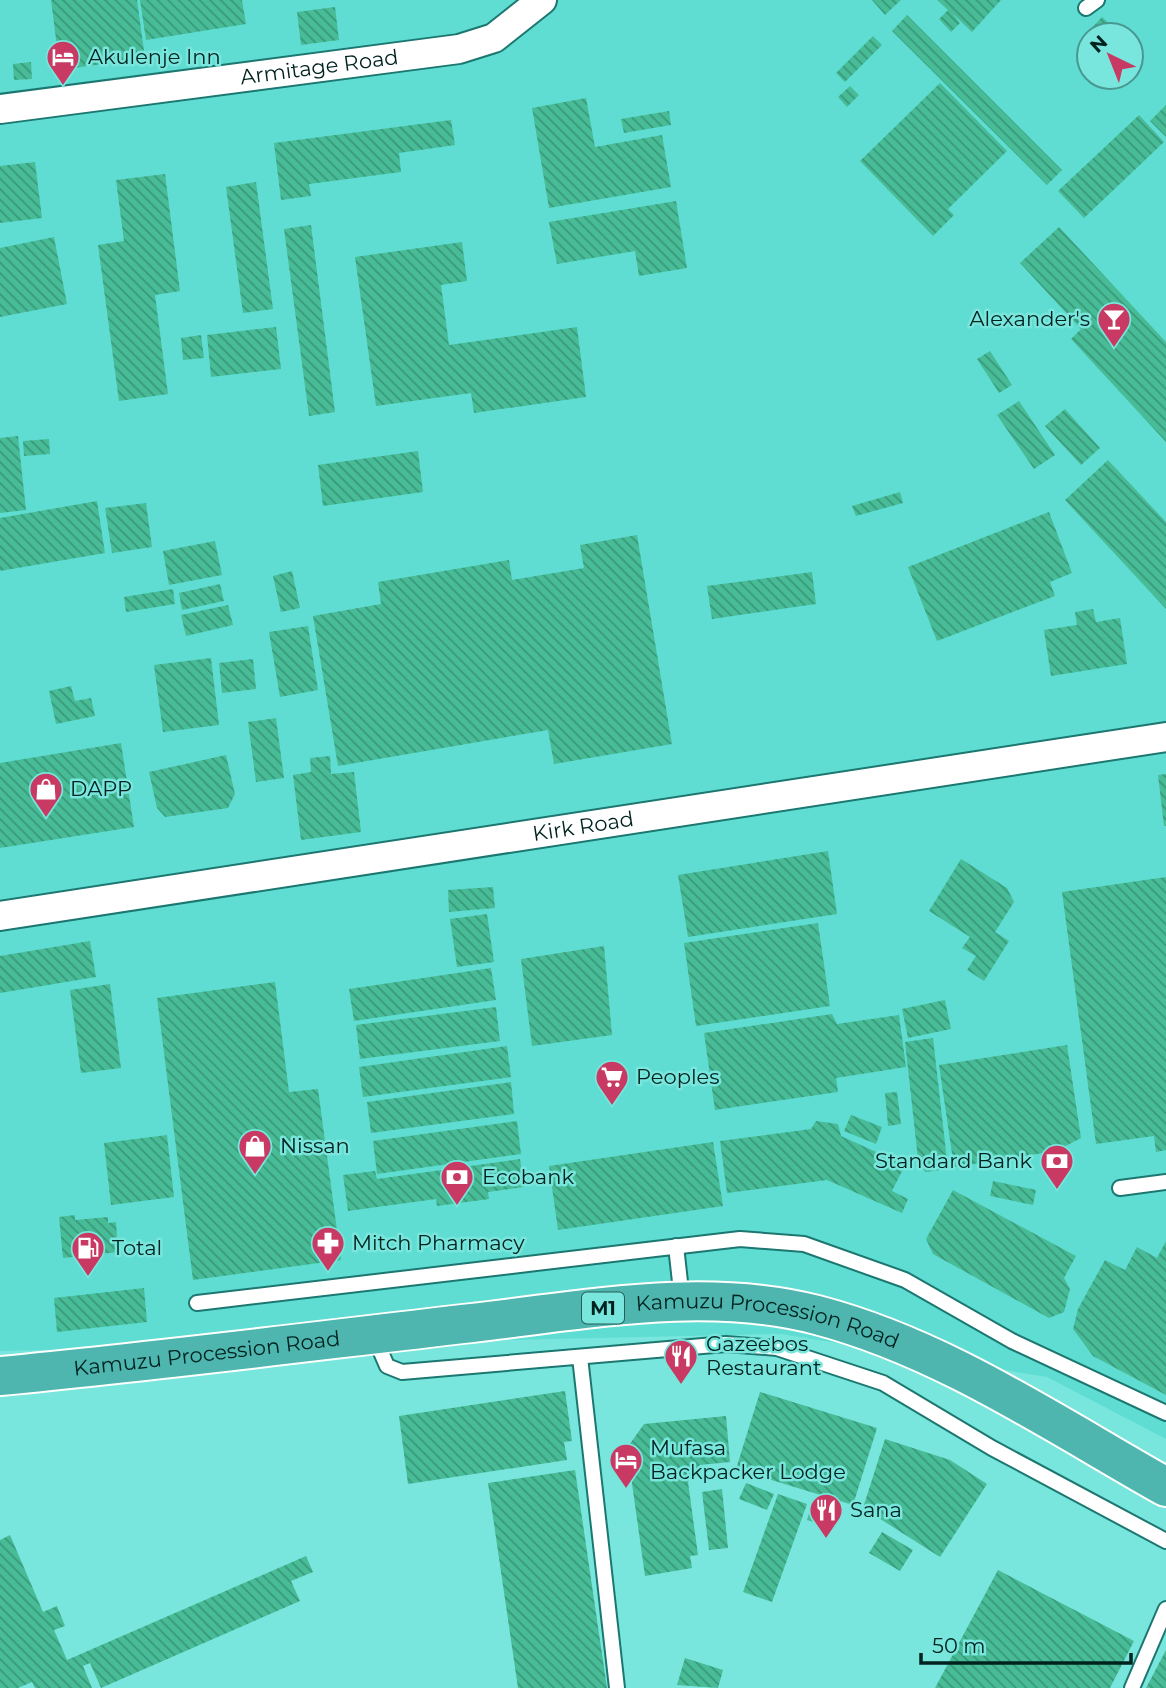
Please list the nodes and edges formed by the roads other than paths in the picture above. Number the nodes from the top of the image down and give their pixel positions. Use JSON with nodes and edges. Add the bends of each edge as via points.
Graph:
{"nodes":[{"id":1,"x":542,"y":0,"type":"edge"},
{"id":2,"x":0,"y":109,"type":"edge"},
{"id":3,"x":1166,"y":737,"type":"edge"},
{"id":4,"x":0,"y":916,"type":"edge"},
{"id":5,"x":1166,"y":1182,"type":"edge"},
{"id":6,"x":1120,"y":1188,"type":"dead end"},
{"id":7,"x":676,"y":1246,"type":"junction"},
{"id":8,"x":682,"y":1301,"type":"junction"},
{"id":9,"x":197,"y":1303,"type":"dead end"},
{"id":10,"x":374,"y":1334,"type":"junction"},
{"id":11,"x":580,"y":1357,"type":"junction"},
{"id":12,"x":5,"y":1373,"type":"edge"},
{"id":13,"x":1166,"y":1413,"type":"edge"},
{"id":14,"x":1166,"y":1487,"type":"edge"},
{"id":15,"x":1166,"y":1541,"type":"edge"},
{"id":16,"x":1166,"y":1608,"type":"edge"},
{"id":17,"x":617,"y":1688,"type":"edge"},
{"id":18,"x":1132,"y":1688,"type":"edge"}],
"edges":[{"from":1,"to":2,"type":"street","name":"Armitage Road","via":[[494,38],[458,49]]},
{"from":3,"to":4,"type":"street","name":"Kirk Road"},
{"from":5,"to":6,"type":"lane"},
{"from":7,"to":8,"type":"lane"},
{"from":7,"to":9,"type":"lane"},
{"from":7,"to":13,"type":"lane","via":[[740,1239],[804,1244],[905,1280],[1012,1340]]},
{"from":8,"to":10,"type":"highway","name":"Kamuzu Procession Road","number":"M1"},
{"from":8,"to":14,"type":"highway","name":"Kamuzu Procession Road","number":"M1","via":[[756,1302],[878,1333],[959,1370]]},
{"from":10,"to":11,"type":"lane","via":[[387,1366],[402,1372]]},
{"from":10,"to":12,"type":"highway","name":"Kamuzu Procession Road","number":"M1"},
{"from":11,"to":15,"type":"lane","via":[[726,1344],[777,1348],[883,1383],[992,1448]]},
{"from":11,"to":17,"type":"lane"},
{"from":16,"to":18,"type":"lane"}]}
